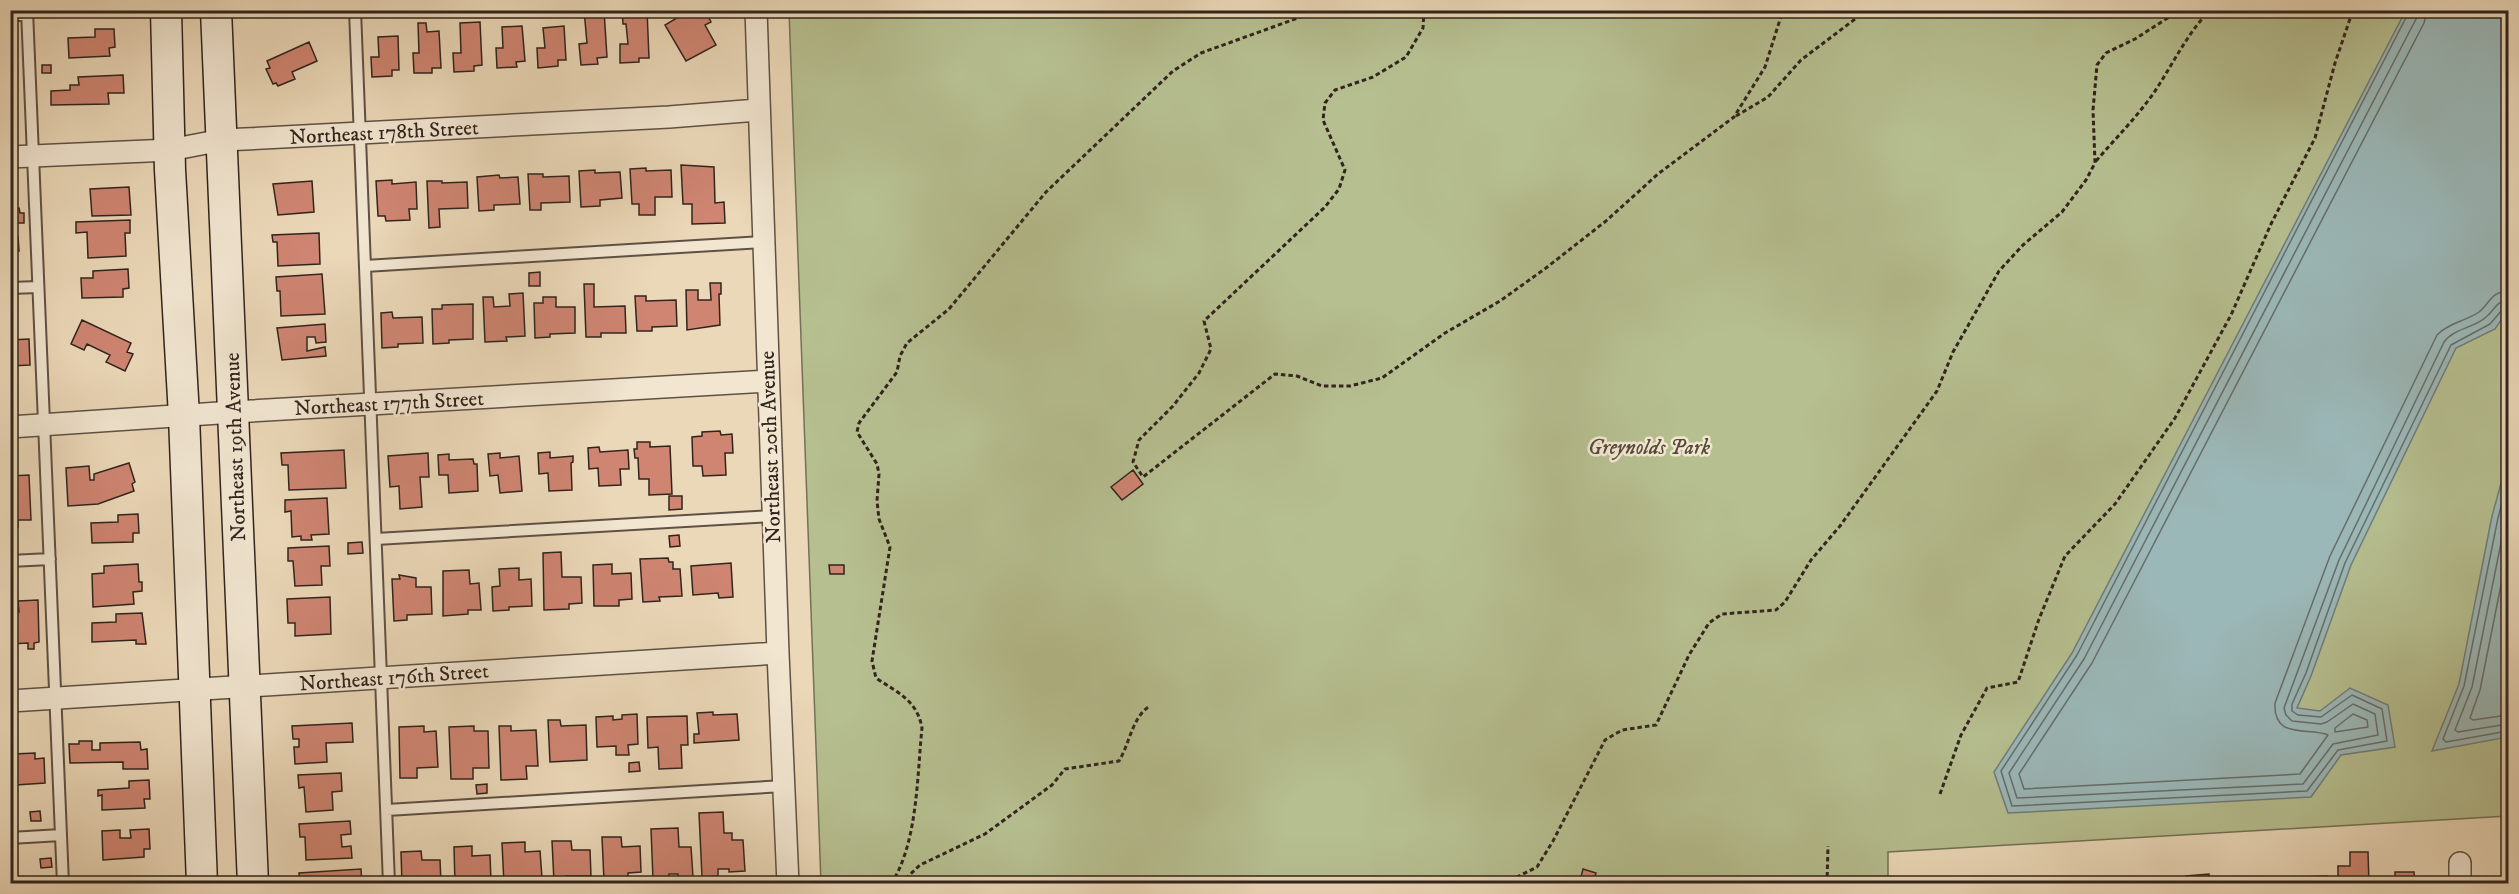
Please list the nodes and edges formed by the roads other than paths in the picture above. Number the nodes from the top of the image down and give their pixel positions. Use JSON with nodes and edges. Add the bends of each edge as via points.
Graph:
{"nodes":[{"id":1,"x":166,"y":10,"type":"edge"},
{"id":2,"x":216,"y":10,"type":"edge"},
{"id":3,"x":356,"y":10,"type":"edge"},
{"id":4,"x":756,"y":10,"type":"edge"},
{"id":5,"x":27,"y":13,"type":"edge"},
{"id":6,"x":10,"y":15,"type":"edge"},
{"id":7,"x":758,"y":110,"type":"junction"},
{"id":8,"x":360,"y":132,"type":"junction"},
{"id":9,"x":222,"y":140,"type":"junction"},
{"id":10,"x":170,"y":150,"type":"junction"},
{"id":11,"x":33,"y":156,"type":"junction"},
{"id":12,"x":10,"y":157,"type":"edge"},
{"id":13,"x":763,"y":243,"type":"junction"},
{"id":14,"x":365,"y":266,"type":"junction"},
{"id":15,"x":38,"y":287,"type":"junction"},
{"id":16,"x":10,"y":288,"type":"edge"},
{"id":17,"x":768,"y":381,"type":"junction"},
{"id":18,"x":370,"y":404,"type":"junction"},
{"id":19,"x":234,"y":412,"type":"junction"},
{"id":20,"x":184,"y":416,"type":"junction"},
{"id":21,"x":44,"y":425,"type":"junction"},
{"id":22,"x":10,"y":427,"type":"edge"},
{"id":23,"x":773,"y":516,"type":"junction"},
{"id":24,"x":376,"y":539,"type":"junction"},
{"id":25,"x":50,"y":559,"type":"junction"},
{"id":26,"x":10,"y":561,"type":"edge"},
{"id":27,"x":778,"y":652,"type":"junction"},
{"id":28,"x":382,"y":678,"type":"junction"},
{"id":29,"x":244,"y":686,"type":"junction"},
{"id":30,"x":195,"y":689,"type":"junction"},
{"id":31,"x":56,"y":698,"type":"junction"},
{"id":32,"x":10,"y":701,"type":"edge"},
{"id":33,"x":784,"y":786,"type":"junction"},
{"id":34,"x":387,"y":810,"type":"junction"},
{"id":35,"x":62,"y":835,"type":"junction"},
{"id":36,"x":10,"y":838,"type":"edge"},
{"id":37,"x":63,"y":884,"type":"edge"},
{"id":38,"x":202,"y":884,"type":"edge"},
{"id":39,"x":253,"y":884,"type":"edge"},
{"id":40,"x":389,"y":884,"type":"edge"},
{"id":41,"x":788,"y":884,"type":"edge"}],
"edges":[{"from":1,"to":10,"type":"street"},
{"from":2,"to":9,"type":"street","name":"Northeast 19th Avenue"},
{"from":3,"to":8,"type":"lane"},
{"from":4,"to":7,"type":"street","name":"Northeast 20th Avenue"},
{"from":5,"to":6,"type":"lane"},
{"from":5,"to":11,"type":"lane"},
{"from":7,"to":8,"type":"street","name":"Northeast 178th Street"},
{"from":7,"to":13,"type":"street","name":"Northeast 20th Avenue"},
{"from":8,"to":9,"type":"street","name":"Northeast 178th Street"},
{"from":8,"to":14,"type":"lane"},
{"from":9,"to":10,"type":"street","name":"Northeast 178th Street"},
{"from":9,"to":19,"type":"street","name":"Northeast 19th Avenue"},
{"from":10,"to":11,"type":"street","name":"Northeast 178th Street"},
{"from":10,"to":20,"type":"street"},
{"from":11,"to":12,"type":"street","name":"Northeast 178th Street"},
{"from":11,"to":15,"type":"lane"},
{"from":13,"to":14,"type":"lane"},
{"from":13,"to":17,"type":"street","name":"Northeast 20th Avenue"},
{"from":14,"to":18,"type":"lane"},
{"from":15,"to":16,"type":"lane"},
{"from":15,"to":21,"type":"lane"},
{"from":17,"to":18,"type":"street","name":"Northeast 177th Street"},
{"from":17,"to":23,"type":"street","name":"Northeast 20th Avenue"},
{"from":18,"to":19,"type":"street","name":"Northeast 177th Street"},
{"from":18,"to":24,"type":"lane"},
{"from":19,"to":20,"type":"street","name":"Northeast 177th Street"},
{"from":19,"to":29,"type":"street","name":"Northeast 19th Avenue"},
{"from":20,"to":21,"type":"street","name":"Northeast 177th Street"},
{"from":20,"to":30,"type":"street"},
{"from":21,"to":22,"type":"street","name":"Northeast 177th Street"},
{"from":21,"to":25,"type":"lane"},
{"from":23,"to":24,"type":"lane"},
{"from":23,"to":27,"type":"street","name":"Northeast 20th Avenue"},
{"from":24,"to":28,"type":"lane"},
{"from":25,"to":26,"type":"lane"},
{"from":25,"to":31,"type":"lane"},
{"from":27,"to":28,"type":"street","name":"Northeast 176th Street"},
{"from":27,"to":33,"type":"street","name":"Northeast 20th Avenue"},
{"from":28,"to":29,"type":"street","name":"Northeast 176th Street"},
{"from":28,"to":34,"type":"lane"},
{"from":29,"to":30,"type":"street","name":"Northeast 176th Street"},
{"from":29,"to":39,"type":"street","name":"Northeast 19th Avenue"},
{"from":30,"to":31,"type":"street","name":"Northeast 176th Street"},
{"from":30,"to":38,"type":"street"},
{"from":31,"to":32,"type":"street","name":"Northeast 176th Street"},
{"from":31,"to":35,"type":"lane"},
{"from":33,"to":34,"type":"lane"},
{"from":33,"to":41,"type":"street","name":"Northeast 20th Avenue"},
{"from":34,"to":40,"type":"lane"},
{"from":35,"to":36,"type":"lane"},
{"from":35,"to":37,"type":"lane"}]}
